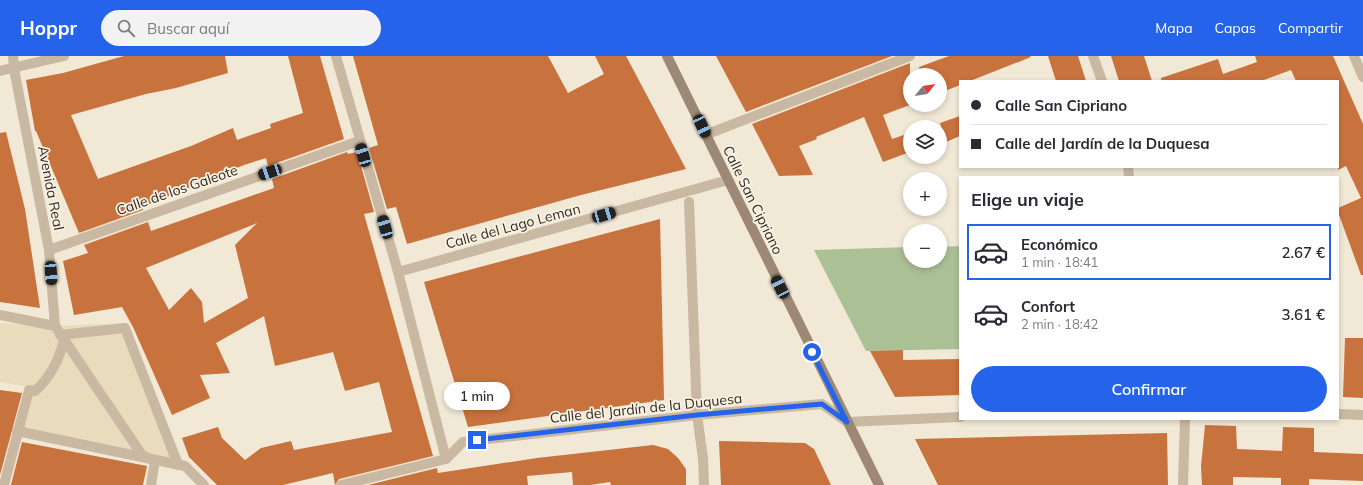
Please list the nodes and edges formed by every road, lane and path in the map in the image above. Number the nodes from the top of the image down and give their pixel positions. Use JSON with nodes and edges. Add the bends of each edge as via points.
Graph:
{"nodes":[{"id":1,"x":14,"y":56,"type":"edge"},
{"id":2,"x":64,"y":56,"type":"edge"},
{"id":3,"x":336,"y":56,"type":"edge"},
{"id":4,"x":667,"y":56,"type":"edge"},
{"id":5,"x":910,"y":56,"type":"edge"},
{"id":6,"x":1093,"y":56,"type":"edge"},
{"id":7,"x":1354,"y":56,"type":"edge"},
{"id":8,"x":14,"y":69,"type":"junction"},
{"id":9,"x":0,"y":71,"type":"edge"},
{"id":10,"x":1363,"y":76,"type":"edge"},
{"id":11,"x":1102,"y":80,"type":"edge"},
{"id":12,"x":706,"y":135,"type":"junction"},
{"id":13,"x":359,"y":141,"type":"junction"},
{"id":14,"x":728,"y":180,"type":"junction"},
{"id":15,"x":689,"y":202,"type":"dead end"},
{"id":16,"x":49,"y":250,"type":"junction"},
{"id":17,"x":398,"y":272,"type":"junction"},
{"id":18,"x":0,"y":315,"type":"edge"},
{"id":19,"x":60,"y":334,"type":"junction"},
{"id":20,"x":1339,"y":414,"type":"edge"},
{"id":21,"x":697,"y":415,"type":"junction"},
{"id":22,"x":1363,"y":415,"type":"edge"},
{"id":23,"x":959,"y":417,"type":"edge"},
{"id":24,"x":1185,"y":420,"type":"edge"},
{"id":25,"x":847,"y":422,"type":"junction"},
{"id":26,"x":17,"y":431,"type":"junction"},
{"id":27,"x":446,"y":459,"type":"junction"},
{"id":28,"x":155,"y":461,"type":"junction"},
{"id":29,"x":178,"y":465,"type":"junction"},
{"id":30,"x":4,"y":485,"type":"edge"},
{"id":31,"x":151,"y":485,"type":"edge"},
{"id":32,"x":204,"y":485,"type":"edge"},
{"id":33,"x":341,"y":485,"type":"edge"},
{"id":34,"x":704,"y":485,"type":"edge"},
{"id":35,"x":879,"y":485,"type":"edge"},
{"id":36,"x":1183,"y":485,"type":"edge"}],
"edges":[{"from":1,"to":8,"type":"street","name":"Avenida Real"},
{"from":2,"to":8,"type":"street"},
{"from":3,"to":13,"type":"street"},
{"from":4,"to":12,"type":"street","name":"Calle San Cipriano"},
{"from":5,"to":12,"type":"street"},
{"from":6,"to":11,"type":"street"},
{"from":7,"to":10,"type":"street"},
{"from":8,"to":9,"type":"street"},
{"from":8,"to":16,"type":"street","name":"Avenida Real"},
{"from":12,"to":14,"type":"street","name":"Calle San Cipriano"},
{"from":13,"to":16,"type":"street","name":"Calle de los Galeote"},
{"from":13,"to":17,"type":"street"},
{"from":14,"to":17,"type":"street","name":"Calle del Lago Leman"},
{"from":14,"to":25,"type":"street","name":"Calle San Cipriano"},
{"from":15,"to":21,"type":"street"},
{"from":16,"to":19,"type":"street","name":"Avenida Real"},
{"from":17,"to":27,"type":"street"},
{"from":18,"to":19,"type":"street"},
{"from":19,"to":26,"type":"street","via":[[59,356],[46,382],[35,391],[29,390]]},
{"from":19,"to":28,"type":"street","via":[[142,455]]},
{"from":19,"to":29,"type":"street","via":[[125,328]]},
{"from":20,"to":22,"type":"street"},
{"from":21,"to":25,"type":"street","name":"Calle del Jardín de la Duquesa","via":[[822,404]]},
{"from":21,"to":27,"type":"street","name":"Calle del Jardín de la Duquesa","via":[[463,442]]},
{"from":21,"to":34,"type":"street"},
{"from":23,"to":25,"type":"street"},
{"from":24,"to":36,"type":"street"},
{"from":25,"to":35,"type":"street","name":"Calle San Cipriano"},
{"from":26,"to":28,"type":"street"},
{"from":26,"to":30,"type":"street"},
{"from":27,"to":33,"type":"street"},
{"from":28,"to":29,"type":"street"},
{"from":28,"to":31,"type":"street"},
{"from":29,"to":32,"type":"street","via":[[185,466]]}]}
